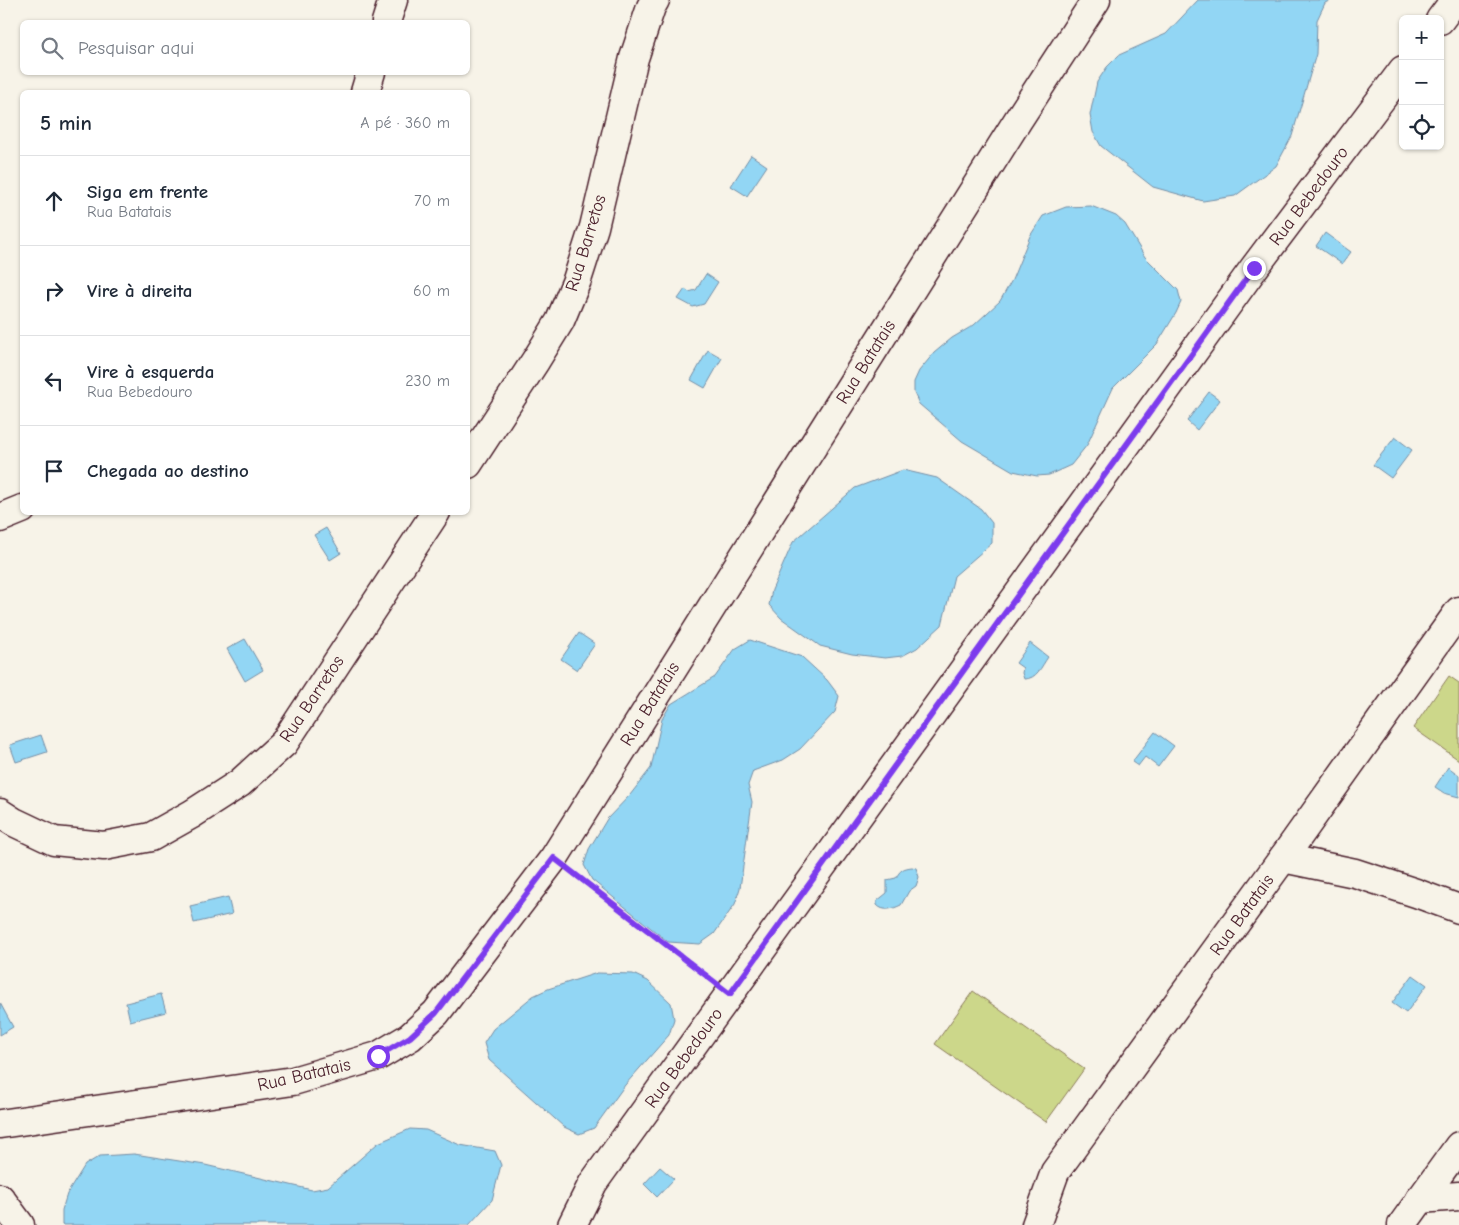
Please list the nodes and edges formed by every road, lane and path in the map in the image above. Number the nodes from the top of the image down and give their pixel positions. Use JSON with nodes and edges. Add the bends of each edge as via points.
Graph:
{"nodes":[{"id":1,"x":393,"y":0,"type":"edge"},
{"id":2,"x":655,"y":0,"type":"edge"},
{"id":3,"x":1096,"y":0,"type":"edge"},
{"id":4,"x":1455,"y":0,"type":"edge"},
{"id":5,"x":1444,"y":15,"type":"edge"},
{"id":6,"x":387,"y":20,"type":"edge"},
{"id":7,"x":370,"y":75,"type":"edge"},
{"id":8,"x":1399,"y":75,"type":"edge"},
{"id":9,"x":366,"y":90,"type":"edge"},
{"id":10,"x":470,"y":461,"type":"edge"},
{"id":11,"x":20,"y":510,"type":"edge"},
{"id":12,"x":434,"y":515,"type":"edge"},
{"id":13,"x":0,"y":518,"type":"edge"},
{"id":14,"x":1459,"y":611,"type":"edge"},
{"id":15,"x":0,"y":813,"type":"edge"},
{"id":16,"x":554,"y":858,"type":"junction"},
{"id":17,"x":1283,"y":858,"type":"junction"},
{"id":18,"x":1459,"y":910,"type":"edge"},
{"id":19,"x":730,"y":994,"type":"junction"},
{"id":20,"x":0,"y":1124,"type":"edge"},
{"id":21,"x":1459,"y":1146,"type":"edge"},
{"id":22,"x":1459,"y":1196,"type":"edge"},
{"id":23,"x":0,"y":1198,"type":"edge"},
{"id":24,"x":1420,"y":1199,"type":"junction"},
{"id":25,"x":20,"y":1225,"type":"edge"},
{"id":26,"x":572,"y":1225,"type":"edge"},
{"id":27,"x":1036,"y":1225,"type":"edge"},
{"id":28,"x":1402,"y":1225,"type":"edge"}],
"edges":[{"from":1,"to":6,"type":"street"},
{"from":2,"to":10,"type":"street","name":"Rua Barretos","via":[[634,58],[594,227],[577,280],[560,321]]},
{"from":3,"to":16,"type":"street","name":"Rua Batatais"},
{"from":4,"to":5,"type":"street"},
{"from":7,"to":9,"type":"street"},
{"from":8,"to":19,"type":"street","name":"Rua Bebedouro","via":[[1254,268]]},
{"from":11,"to":13,"type":"street"},
{"from":12,"to":15,"type":"street","name":"Rua Barretos","via":[[284,743],[240,783],[151,837],[104,846],[54,840]]},
{"from":14,"to":17,"type":"street","name":"Rua Batatais"},
{"from":16,"to":19,"type":"path"},
{"from":16,"to":20,"type":"street","name":"Rua Batatais","via":[[436,1013],[410,1037],[378,1056],[293,1081]]},
{"from":17,"to":18,"type":"street","via":[[1355,873]]},
{"from":17,"to":27,"type":"street","name":"Rua Batatais","via":[[1055,1172]]},
{"from":19,"to":26,"type":"street","name":"Rua Bebedouro","via":[[593,1183]]},
{"from":21,"to":24,"type":"street"},
{"from":22,"to":24,"type":"street"},
{"from":23,"to":25,"type":"street"},
{"from":24,"to":28,"type":"street"}]}
